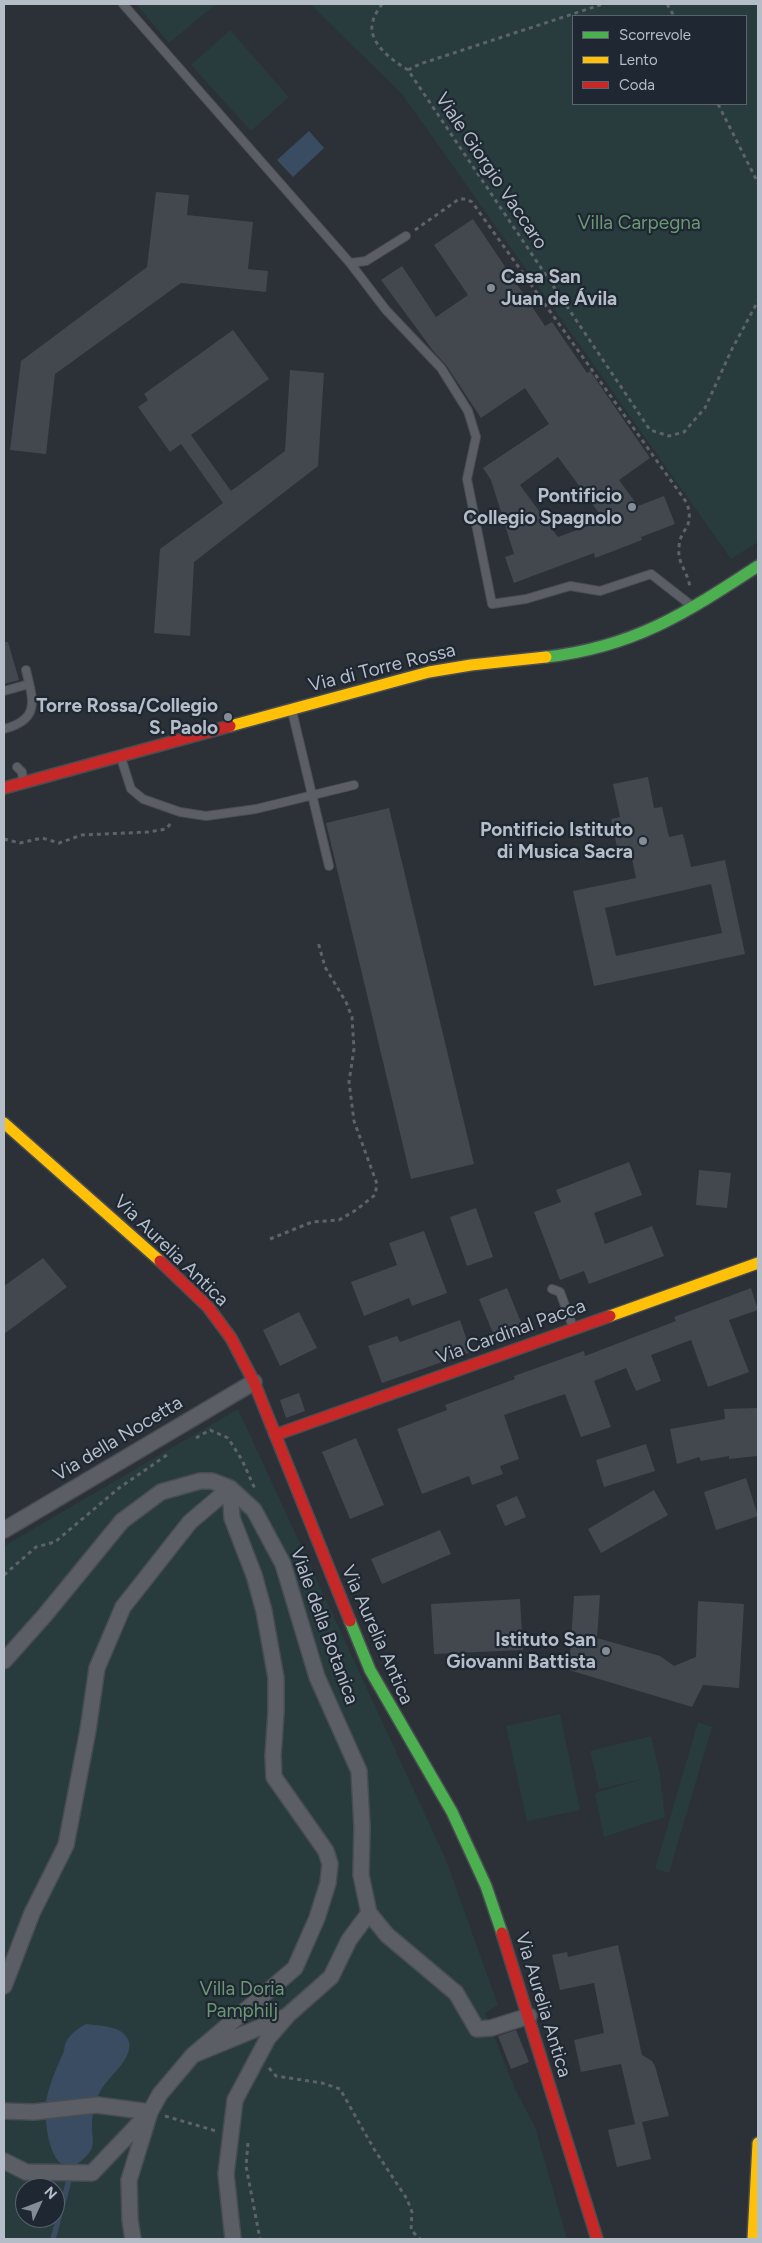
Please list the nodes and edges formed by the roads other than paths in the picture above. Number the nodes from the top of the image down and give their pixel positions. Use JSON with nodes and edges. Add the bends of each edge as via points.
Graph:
{"nodes":[{"id":1,"x":123,"y":4,"type":"edge"},
{"id":2,"x":406,"y":236,"type":"road end"},
{"id":3,"x":350,"y":263,"type":"junction"},
{"id":4,"x":758,"y":566,"type":"edge"},
{"id":5,"x":697,"y":605,"type":"junction"},
{"id":6,"x":26,"y":670,"type":"dead end"},
{"id":7,"x":29,"y":684,"type":"junction"},
{"id":8,"x":4,"y":691,"type":"edge"},
{"id":9,"x":291,"y":709,"type":"junction"},
{"id":10,"x":4,"y":728,"type":"edge"},
{"id":11,"x":120,"y":755,"type":"junction"},
{"id":12,"x":17,"y":767,"type":"dead end"},
{"id":13,"x":24,"y":782,"type":"junction"},
{"id":14,"x":354,"y":784,"type":"dead end"},
{"id":15,"x":4,"y":788,"type":"edge"},
{"id":16,"x":312,"y":794,"type":"junction"},
{"id":17,"x":329,"y":866,"type":"dead end"},
{"id":18,"x":4,"y":1123,"type":"edge"},
{"id":19,"x":758,"y":1263,"type":"edge"},
{"id":20,"x":552,"y":1288,"type":"dead end"},
{"id":21,"x":573,"y":1329,"type":"junction"},
{"id":22,"x":254,"y":1382,"type":"junction"},
{"id":23,"x":275,"y":1435,"type":"junction"},
{"id":24,"x":230,"y":1488,"type":"junction"},
{"id":25,"x":4,"y":1530,"type":"edge"},
{"id":26,"x":4,"y":1661,"type":"edge"},
{"id":27,"x":369,"y":1913,"type":"junction"},
{"id":28,"x":4,"y":1986,"type":"edge"},
{"id":29,"x":288,"y":2015,"type":"junction"},
{"id":30,"x":529,"y":2016,"type":"junction"},
{"id":31,"x":193,"y":2055,"type":"junction"},
{"id":32,"x":4,"y":2111,"type":"edge"},
{"id":33,"x":150,"y":2112,"type":"junction"},
{"id":34,"x":758,"y":2143,"type":"edge"},
{"id":35,"x":758,"y":2151,"type":"edge"},
{"id":36,"x":4,"y":2161,"type":"edge"},
{"id":37,"x":133,"y":2239,"type":"edge"},
{"id":38,"x":233,"y":2239,"type":"edge"},
{"id":39,"x":597,"y":2239,"type":"edge"},
{"id":40,"x":753,"y":2239,"type":"edge"}],
"edges":[{"from":1,"to":3,"type":"lane"},
{"from":2,"to":3,"type":"lane","via":[[366,261]]},
{"from":3,"to":5,"type":"lane","via":[[386,310],[441,368],[468,411],[476,437],[467,479],[492,604],[526,600],[570,586],[600,591],[651,574]]},
{"from":4,"to":5,"type":"street","name":"Via di Torre Rossa"},
{"from":5,"to":9,"type":"street","name":"Via di Torre Rossa","via":[[647,630],[597,649],[446,668]]},
{"from":6,"to":7,"type":"lane"},
{"from":7,"to":8,"type":"lane"},
{"from":7,"to":10,"type":"lane","via":[[34,702],[29,713],[19,724]]},
{"from":9,"to":11,"type":"street","name":"Via di Torre Rossa"},
{"from":9,"to":16,"type":"lane"},
{"from":11,"to":13,"type":"street","name":"Via di Torre Rossa"},
{"from":11,"to":16,"type":"lane","via":[[135,794],[153,804],[180,812],[206,816],[256,809]]},
{"from":12,"to":13,"type":"lane"},
{"from":13,"to":15,"type":"street","name":"Via di Torre Rossa"},
{"from":14,"to":16,"type":"lane"},
{"from":16,"to":17,"type":"lane"},
{"from":18,"to":22,"type":"street","name":"Via Aurelia Antica","via":[[208,1307],[231,1338]]},
{"from":19,"to":21,"type":"street","name":"Via Cardinal Pacca"},
{"from":20,"to":21,"type":"lane","via":[[560,1292]]},
{"from":21,"to":23,"type":"street","name":"Via Cardinal Pacca"},
{"from":22,"to":23,"type":"street","name":"Via Aurelia Antica"},
{"from":22,"to":25,"type":"street","name":"Via della Nocetta"},
{"from":23,"to":30,"type":"street","name":"Via Aurelia Antica","via":[[370,1670],[452,1812],[475,1860],[496,1913]]},
{"from":24,"to":26,"type":"street","via":[[212,1481],[200,1481],[161,1492],[122,1521]]},
{"from":24,"to":27,"type":"street","name":"Viale della Botanica","via":[[248,1504],[284,1564],[317,1677],[359,1771],[361,1875]]},
{"from":24,"to":28,"type":"street","via":[[190,1522],[123,1606],[97,1668],[66,1845],[32,1913]]},
{"from":24,"to":31,"type":"street","via":[[232,1518],[264,1611],[276,1678],[274,1777],[322,1844],[330,1864],[328,1883],[317,1918],[294,1968]]},
{"from":27,"to":29,"type":"street","via":[[349,1940],[331,1977]]},
{"from":27,"to":30,"type":"street","via":[[387,1935],[456,1993],[478,2029]]},
{"from":29,"to":31,"type":"street"},
{"from":29,"to":38,"type":"street","via":[[268,2038],[235,2100],[226,2174]]},
{"from":30,"to":39,"type":"street","name":"Via Aurelia Antica"},
{"from":31,"to":33,"type":"street","via":[[160,2094]]},
{"from":32,"to":33,"type":"street","via":[[34,2112],[98,2105]]},
{"from":33,"to":36,"type":"street","via":[[92,2173],[26,2172]]},
{"from":33,"to":37,"type":"street","via":[[129,2180]]},
{"from":34,"to":35,"type":"street"},
{"from":35,"to":40,"type":"street"}]}
